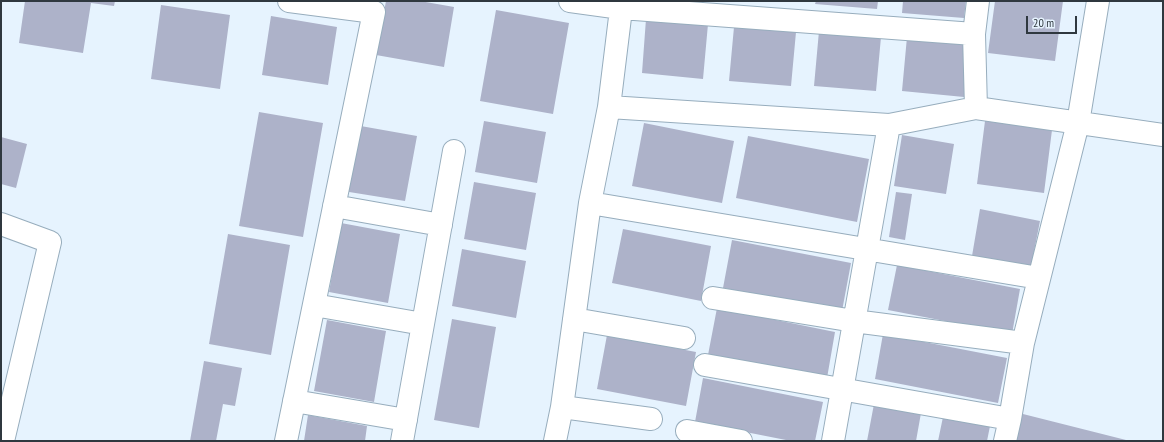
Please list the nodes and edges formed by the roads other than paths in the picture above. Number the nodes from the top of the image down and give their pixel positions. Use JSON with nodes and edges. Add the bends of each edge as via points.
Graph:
{"nodes":[{"id":1,"x":289,"y":1,"type":"edge"},
{"id":2,"x":570,"y":1,"type":"edge"},
{"id":3,"x":978,"y":1,"type":"edge"},
{"id":4,"x":1098,"y":1,"type":"edge"},
{"id":5,"x":621,"y":5,"type":"edge"},
{"id":6,"x":974,"y":34,"type":"junction"},
{"id":7,"x":609,"y":106,"type":"junction"},
{"id":8,"x":976,"y":108,"type":"junction"},
{"id":9,"x":1078,"y":123,"type":"junction"},
{"id":10,"x":889,"y":125,"type":"junction"},
{"id":11,"x":1163,"y":135,"type":"edge"},
{"id":12,"x":454,"y":151,"type":"dead end"},
{"id":13,"x":590,"y":203,"type":"junction"},
{"id":14,"x":334,"y":206,"type":"junction"},
{"id":15,"x":1,"y":224,"type":"edge"},
{"id":16,"x":441,"y":225,"type":"junction"},
{"id":17,"x":867,"y":249,"type":"junction"},
{"id":18,"x":1039,"y":278,"type":"junction"},
{"id":19,"x":713,"y":298,"type":"dead end"},
{"id":20,"x":314,"y":305,"type":"junction"},
{"id":21,"x":574,"y":319,"type":"junction"},
{"id":22,"x":854,"y":321,"type":"junction"},
{"id":23,"x":423,"y":324,"type":"junction"},
{"id":24,"x":684,"y":338,"type":"dead end"},
{"id":25,"x":1022,"y":343,"type":"junction"},
{"id":26,"x":705,"y":366,"type":"dead end"},
{"id":27,"x":842,"y":390,"type":"junction"},
{"id":28,"x":294,"y":401,"type":"junction"},
{"id":29,"x":562,"y":407,"type":"junction"},
{"id":30,"x":651,"y":419,"type":"dead end"},
{"id":31,"x":1010,"y":419,"type":"junction"},
{"id":32,"x":404,"y":431,"type":"edge"},
{"id":33,"x":687,"y":431,"type":"dead end"},
{"id":34,"x":3,"y":441,"type":"edge"},
{"id":35,"x":286,"y":441,"type":"edge"},
{"id":36,"x":555,"y":441,"type":"edge"},
{"id":37,"x":741,"y":441,"type":"edge"},
{"id":38,"x":833,"y":441,"type":"edge"},
{"id":39,"x":1005,"y":441,"type":"edge"}],
"edges":[{"from":1,"to":14,"type":"lane","via":[[374,12]]},
{"from":2,"to":5,"type":"lane"},
{"from":3,"to":6,"type":"lane"},
{"from":4,"to":9,"type":"lane"},
{"from":5,"to":6,"type":"lane"},
{"from":5,"to":7,"type":"lane"},
{"from":6,"to":8,"type":"lane"},
{"from":7,"to":10,"type":"lane"},
{"from":7,"to":13,"type":"lane"},
{"from":8,"to":9,"type":"lane"},
{"from":8,"to":10,"type":"lane"},
{"from":9,"to":11,"type":"lane"},
{"from":9,"to":18,"type":"lane"},
{"from":10,"to":17,"type":"lane"},
{"from":12,"to":16,"type":"lane"},
{"from":13,"to":17,"type":"lane"},
{"from":13,"to":21,"type":"lane"},
{"from":14,"to":16,"type":"lane"},
{"from":14,"to":20,"type":"lane"},
{"from":15,"to":34,"type":"lane","via":[[50,242]]},
{"from":16,"to":23,"type":"lane"},
{"from":17,"to":18,"type":"lane"},
{"from":17,"to":22,"type":"lane"},
{"from":18,"to":25,"type":"lane"},
{"from":19,"to":22,"type":"lane"},
{"from":20,"to":23,"type":"lane"},
{"from":20,"to":28,"type":"lane"},
{"from":21,"to":24,"type":"lane"},
{"from":21,"to":29,"type":"lane"},
{"from":22,"to":25,"type":"lane"},
{"from":22,"to":27,"type":"lane"},
{"from":23,"to":32,"type":"lane"},
{"from":25,"to":31,"type":"lane"},
{"from":26,"to":27,"type":"lane"},
{"from":27,"to":31,"type":"lane"},
{"from":27,"to":38,"type":"lane"},
{"from":28,"to":32,"type":"lane"},
{"from":28,"to":35,"type":"lane"},
{"from":29,"to":30,"type":"lane"},
{"from":29,"to":36,"type":"lane"},
{"from":31,"to":39,"type":"lane"},
{"from":33,"to":37,"type":"lane"}]}
